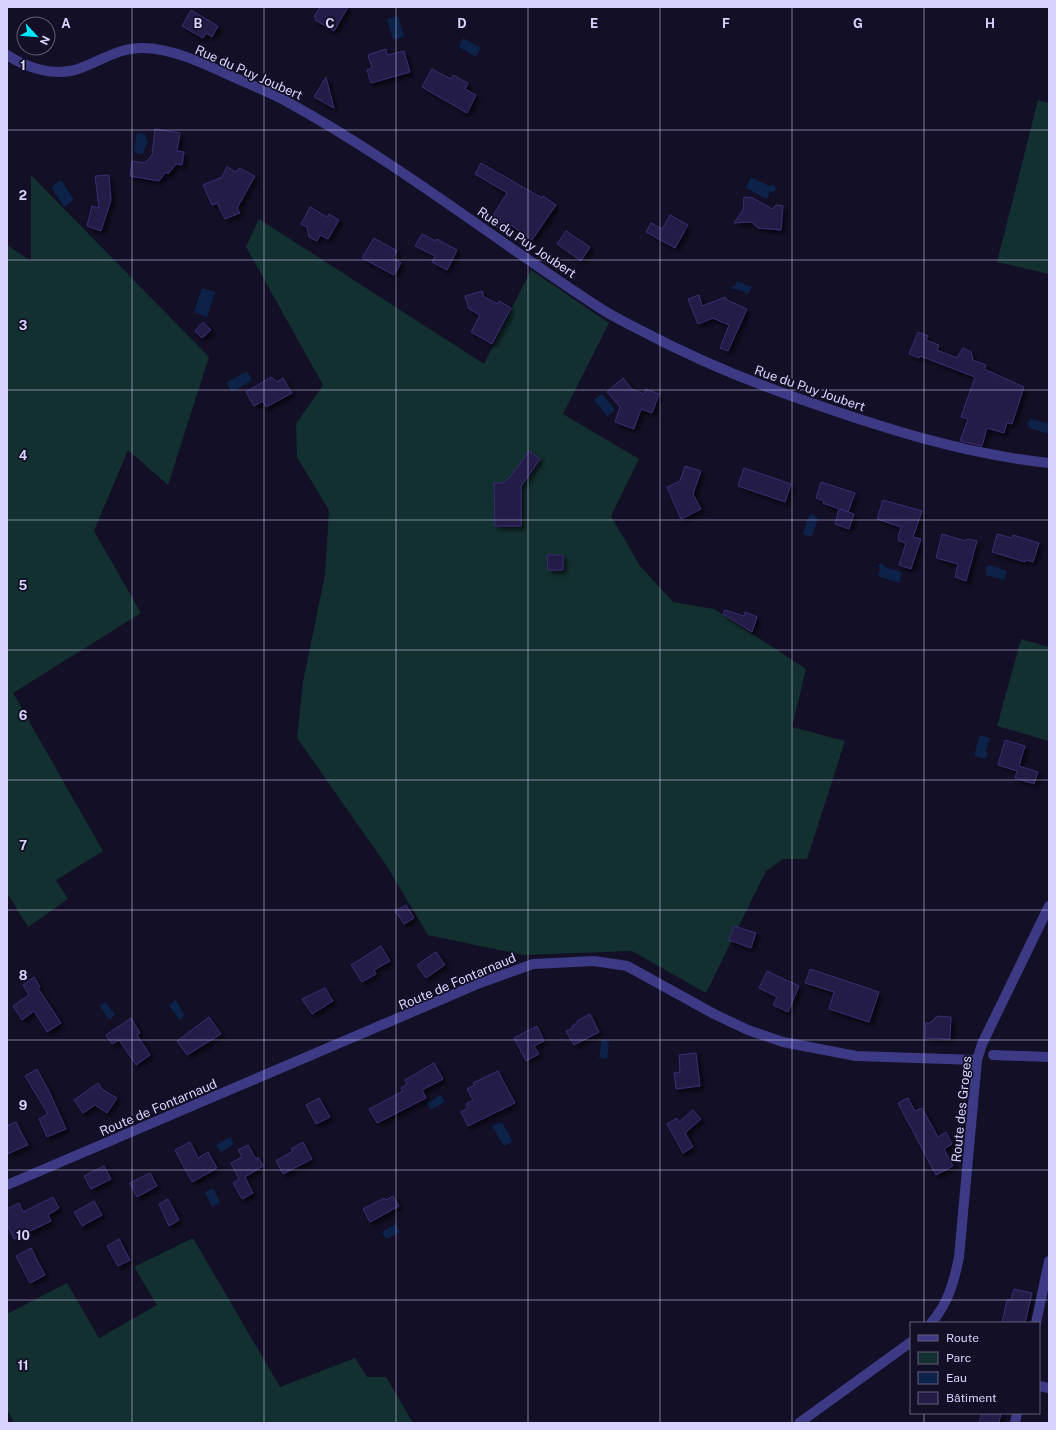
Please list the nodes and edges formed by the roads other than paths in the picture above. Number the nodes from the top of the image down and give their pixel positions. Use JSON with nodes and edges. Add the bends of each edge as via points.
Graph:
{"nodes":[{"id":1,"x":7,"y":55,"type":"edge"},
{"id":2,"x":1049,"y":463,"type":"edge"},
{"id":3,"x":1049,"y":906,"type":"edge"},
{"id":4,"x":993,"y":1055,"type":"dead end"},
{"id":5,"x":1049,"y":1058,"type":"edge"},
{"id":6,"x":977,"y":1060,"type":"junction"},
{"id":7,"x":7,"y":1185,"type":"edge"},
{"id":8,"x":1049,"y":1261,"type":"edge"},
{"id":9,"x":1044,"y":1308,"type":"edge"},
{"id":10,"x":932,"y":1322,"type":"edge"},
{"id":11,"x":1037,"y":1322,"type":"edge"},
{"id":12,"x":910,"y":1343,"type":"edge"},
{"id":13,"x":799,"y":1423,"type":"edge"}],
"edges":[{"from":1,"to":2,"type":"street","name":"Rue du Puy Joubert","via":[[18,62],[48,72],[76,70],[119,51],[144,48],[168,52],[204,64],[282,99],[360,145],[605,312],[670,346],[742,379],[844,415],[956,448]]},
{"from":3,"to":6,"type":"street","name":"Route des Groges","via":[[989,1027]]},
{"from":4,"to":5,"type":"street"},
{"from":6,"to":7,"type":"street","name":"Route de Fontarnaud","via":[[856,1056],[783,1042],[748,1030],[714,1014],[627,966],[594,961],[533,964],[480,983]]},
{"from":6,"to":10,"type":"street","name":"Route des Groges","via":[[958,1257],[947,1300]]},
{"from":8,"to":9,"type":"street"},
{"from":9,"to":11,"type":"street"},
{"from":12,"to":13,"type":"street"}]}
